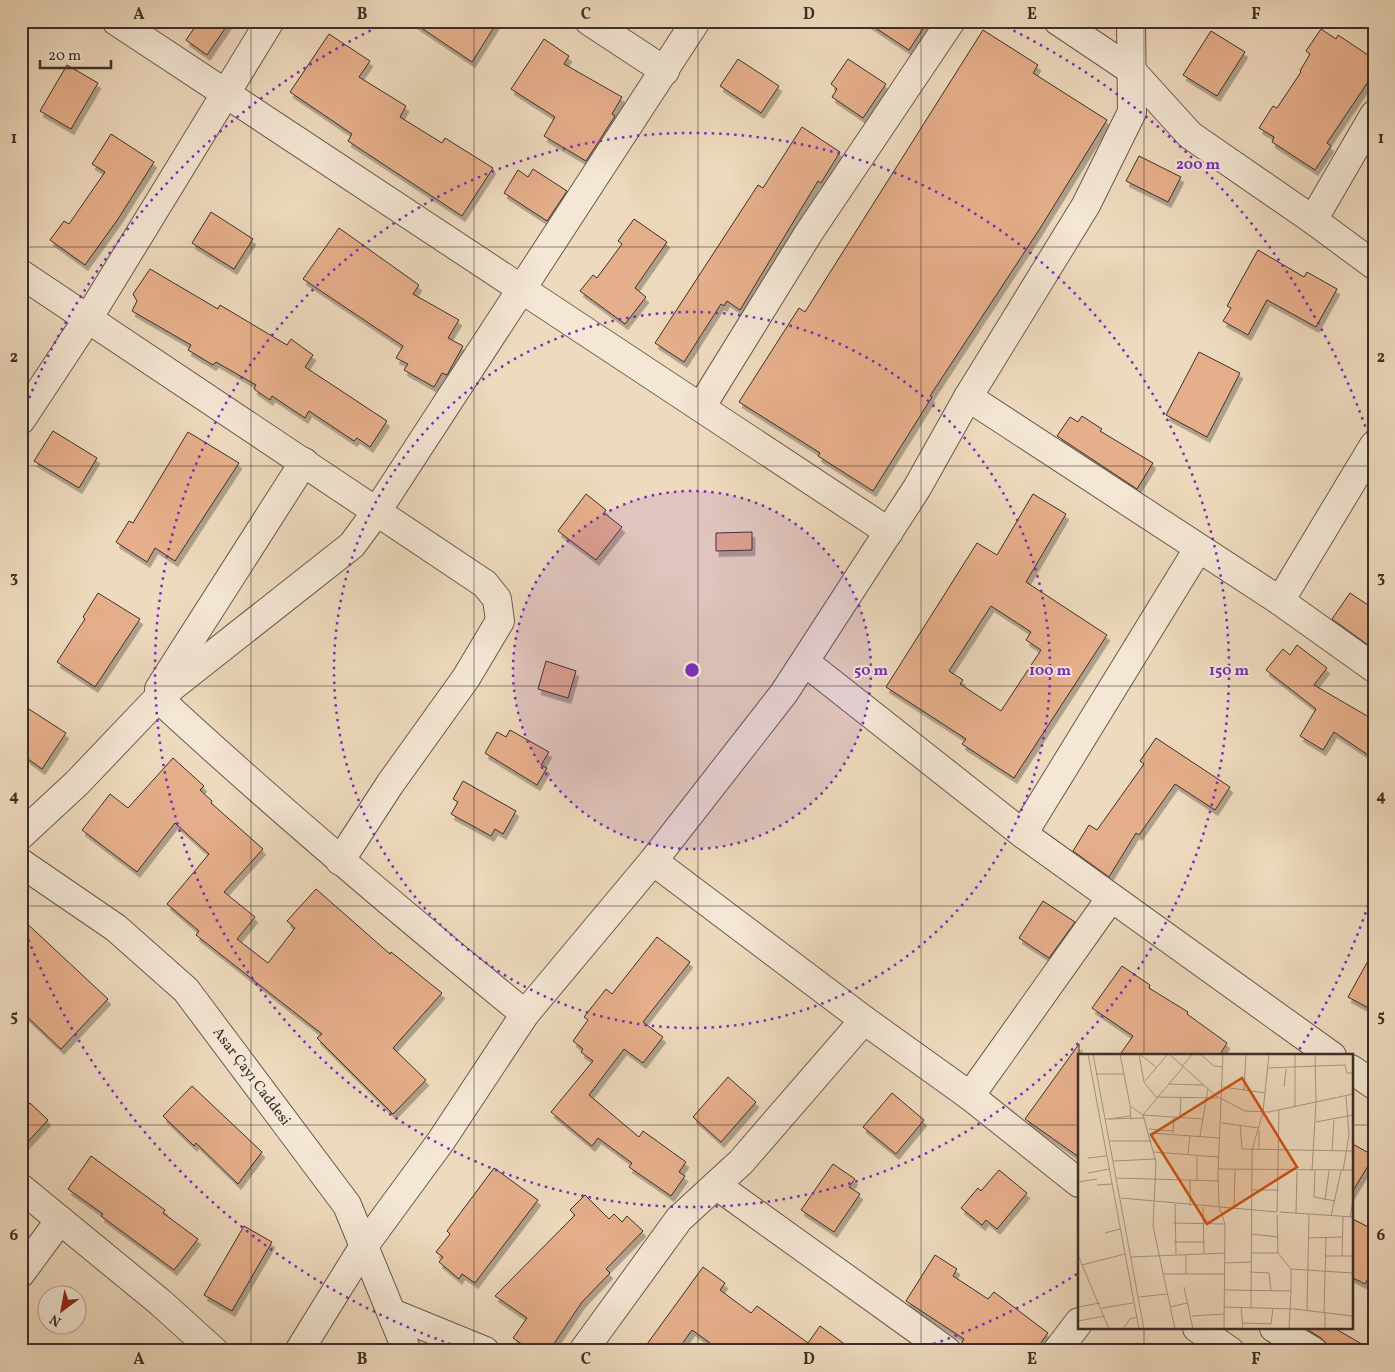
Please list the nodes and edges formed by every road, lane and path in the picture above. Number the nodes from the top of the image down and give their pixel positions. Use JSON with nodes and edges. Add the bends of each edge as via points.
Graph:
{"nodes":[{"id":1,"x":116,"y":21,"type":"edge"},
{"id":2,"x":270,"y":21,"type":"edge"},
{"id":3,"x":589,"y":21,"type":"edge"},
{"id":4,"x":696,"y":21,"type":"edge"},
{"id":5,"x":951,"y":21,"type":"edge"},
{"id":6,"x":1058,"y":21,"type":"edge"},
{"id":7,"x":1131,"y":21,"type":"edge"},
{"id":8,"x":1131,"y":70,"type":"junction"},
{"id":9,"x":665,"y":71,"type":"junction"},
{"id":10,"x":224,"y":94,"type":"junction"},
{"id":11,"x":1374,"y":115,"type":"edge"},
{"id":12,"x":1313,"y":220,"type":"junction"},
{"id":13,"x":1374,"y":265,"type":"edge"},
{"id":14,"x":21,"y":274,"type":"edge"},
{"id":15,"x":522,"y":289,"type":"junction"},
{"id":16,"x":89,"y":317,"type":"junction"},
{"id":17,"x":968,"y":397,"type":"junction"},
{"id":18,"x":701,"y":407,"type":"junction"},
{"id":19,"x":21,"y":420,"type":"edge"},
{"id":20,"x":1374,"y":445,"type":"edge"},
{"id":21,"x":304,"y":462,"type":"junction"},
{"id":22,"x":377,"y":511,"type":"junction"},
{"id":23,"x":889,"y":532,"type":"junction"},
{"id":24,"x":1198,"y":549,"type":"junction"},
{"id":25,"x":1280,"y":602,"type":"junction"},
{"id":26,"x":804,"y":662,"type":"junction"},
{"id":27,"x":1374,"y":668,"type":"edge"},
{"id":28,"x":151,"y":706,"type":"junction"},
{"id":29,"x":1023,"y":834,"type":"junction"},
{"id":30,"x":21,"y":835,"type":"edge"},
{"id":31,"x":340,"y":861,"type":"junction"},
{"id":32,"x":653,"y":861,"type":"junction"},
{"id":33,"x":21,"y":863,"type":"edge"},
{"id":34,"x":1110,"y":898,"type":"junction"},
{"id":35,"x":525,"y":1014,"type":"junction"},
{"id":36,"x":864,"y":1020,"type":"junction"},
{"id":37,"x":1329,"y":1054,"type":"edge"},
{"id":38,"x":1352,"y":1070,"type":"edge"},
{"id":39,"x":1374,"y":1085,"type":"edge"},
{"id":40,"x":970,"y":1096,"type":"junction"},
{"id":41,"x":1078,"y":1182,"type":"edge"},
{"id":42,"x":716,"y":1185,"type":"junction"},
{"id":43,"x":21,"y":1188,"type":"edge"},
{"id":44,"x":60,"y":1220,"type":"junction"},
{"id":45,"x":364,"y":1246,"type":"junction"},
{"id":46,"x":21,"y":1273,"type":"edge"},
{"id":47,"x":392,"y":1313,"type":"junction"},
{"id":48,"x":1078,"y":1323,"type":"edge"},
{"id":49,"x":1200,"y":1330,"type":"edge"},
{"id":50,"x":1277,"y":1330,"type":"edge"},
{"id":51,"x":214,"y":1351,"type":"edge"},
{"id":52,"x":298,"y":1351,"type":"edge"},
{"id":53,"x":406,"y":1351,"type":"edge"},
{"id":54,"x":485,"y":1351,"type":"edge"},
{"id":55,"x":583,"y":1351,"type":"edge"},
{"id":56,"x":947,"y":1351,"type":"edge"},
{"id":57,"x":1057,"y":1351,"type":"edge"},
{"id":58,"x":1230,"y":1351,"type":"edge"},
{"id":59,"x":1313,"y":1351,"type":"edge"}],
"edges":[{"from":1,"to":10,"type":"street"},
{"from":2,"to":10,"type":"street"},
{"from":3,"to":9,"type":"street"},
{"from":4,"to":9,"type":"street"},
{"from":5,"to":18,"type":"street","via":[[808,234]]},
{"from":6,"to":8,"type":"street"},
{"from":7,"to":8,"type":"street"},
{"from":8,"to":12,"type":"street","via":[[1190,135]]},
{"from":8,"to":17,"type":"street","via":[[1132,112],[1086,205]]},
{"from":9,"to":15,"type":"street"},
{"from":10,"to":15,"type":"street"},
{"from":10,"to":16,"type":"street"},
{"from":11,"to":12,"type":"street"},
{"from":12,"to":13,"type":"street"},
{"from":14,"to":16,"type":"street"},
{"from":15,"to":18,"type":"street"},
{"from":15,"to":22,"type":"street"},
{"from":16,"to":19,"type":"street"},
{"from":16,"to":21,"type":"street"},
{"from":17,"to":23,"type":"street"},
{"from":17,"to":24,"type":"street"},
{"from":18,"to":23,"type":"street"},
{"from":20,"to":25,"type":"street"},
{"from":21,"to":22,"type":"street"},
{"from":21,"to":28,"type":"street"},
{"from":22,"to":28,"type":"street","via":[[352,545]]},
{"from":22,"to":31,"type":"street","via":[[485,584],[497,599],[500,621],[466,678]]},
{"from":23,"to":26,"type":"street"},
{"from":24,"to":25,"type":"street"},
{"from":24,"to":29,"type":"street"},
{"from":25,"to":27,"type":"street"},
{"from":26,"to":29,"type":"street"},
{"from":26,"to":32,"type":"street","via":[[784,693]]},
{"from":28,"to":30,"type":"street","via":[[77,783]]},
{"from":28,"to":31,"type":"street","via":[[238,772]]},
{"from":29,"to":34,"type":"street"},
{"from":31,"to":35,"type":"street"},
{"from":32,"to":35,"type":"street"},
{"from":32,"to":36,"type":"street"},
{"from":33,"to":45,"type":"street","name":"Asar Çayı Caddesi","via":[[116,928],[186,990],[347,1205]]},
{"from":34,"to":37,"type":"street"},
{"from":34,"to":40,"type":"street"},
{"from":35,"to":45,"type":"street","via":[[441,1140]]},
{"from":36,"to":40,"type":"street"},
{"from":36,"to":42,"type":"street","via":[[741,1162]]},
{"from":38,"to":39,"type":"street"},
{"from":40,"to":41,"type":"street"},
{"from":42,"to":55,"type":"street","via":[[679,1219]]},
{"from":42,"to":56,"type":"street"},
{"from":43,"to":44,"type":"street"},
{"from":44,"to":46,"type":"street"},
{"from":44,"to":51,"type":"street"},
{"from":45,"to":47,"type":"street","name":"Asar Çayı Caddesi"},
{"from":45,"to":52,"type":"street"},
{"from":47,"to":53,"type":"street","name":"Asar Çayı Caddesi"},
{"from":47,"to":54,"type":"street"},
{"from":48,"to":57,"type":"street"},
{"from":49,"to":58,"type":"street"},
{"from":50,"to":59,"type":"street"}]}
